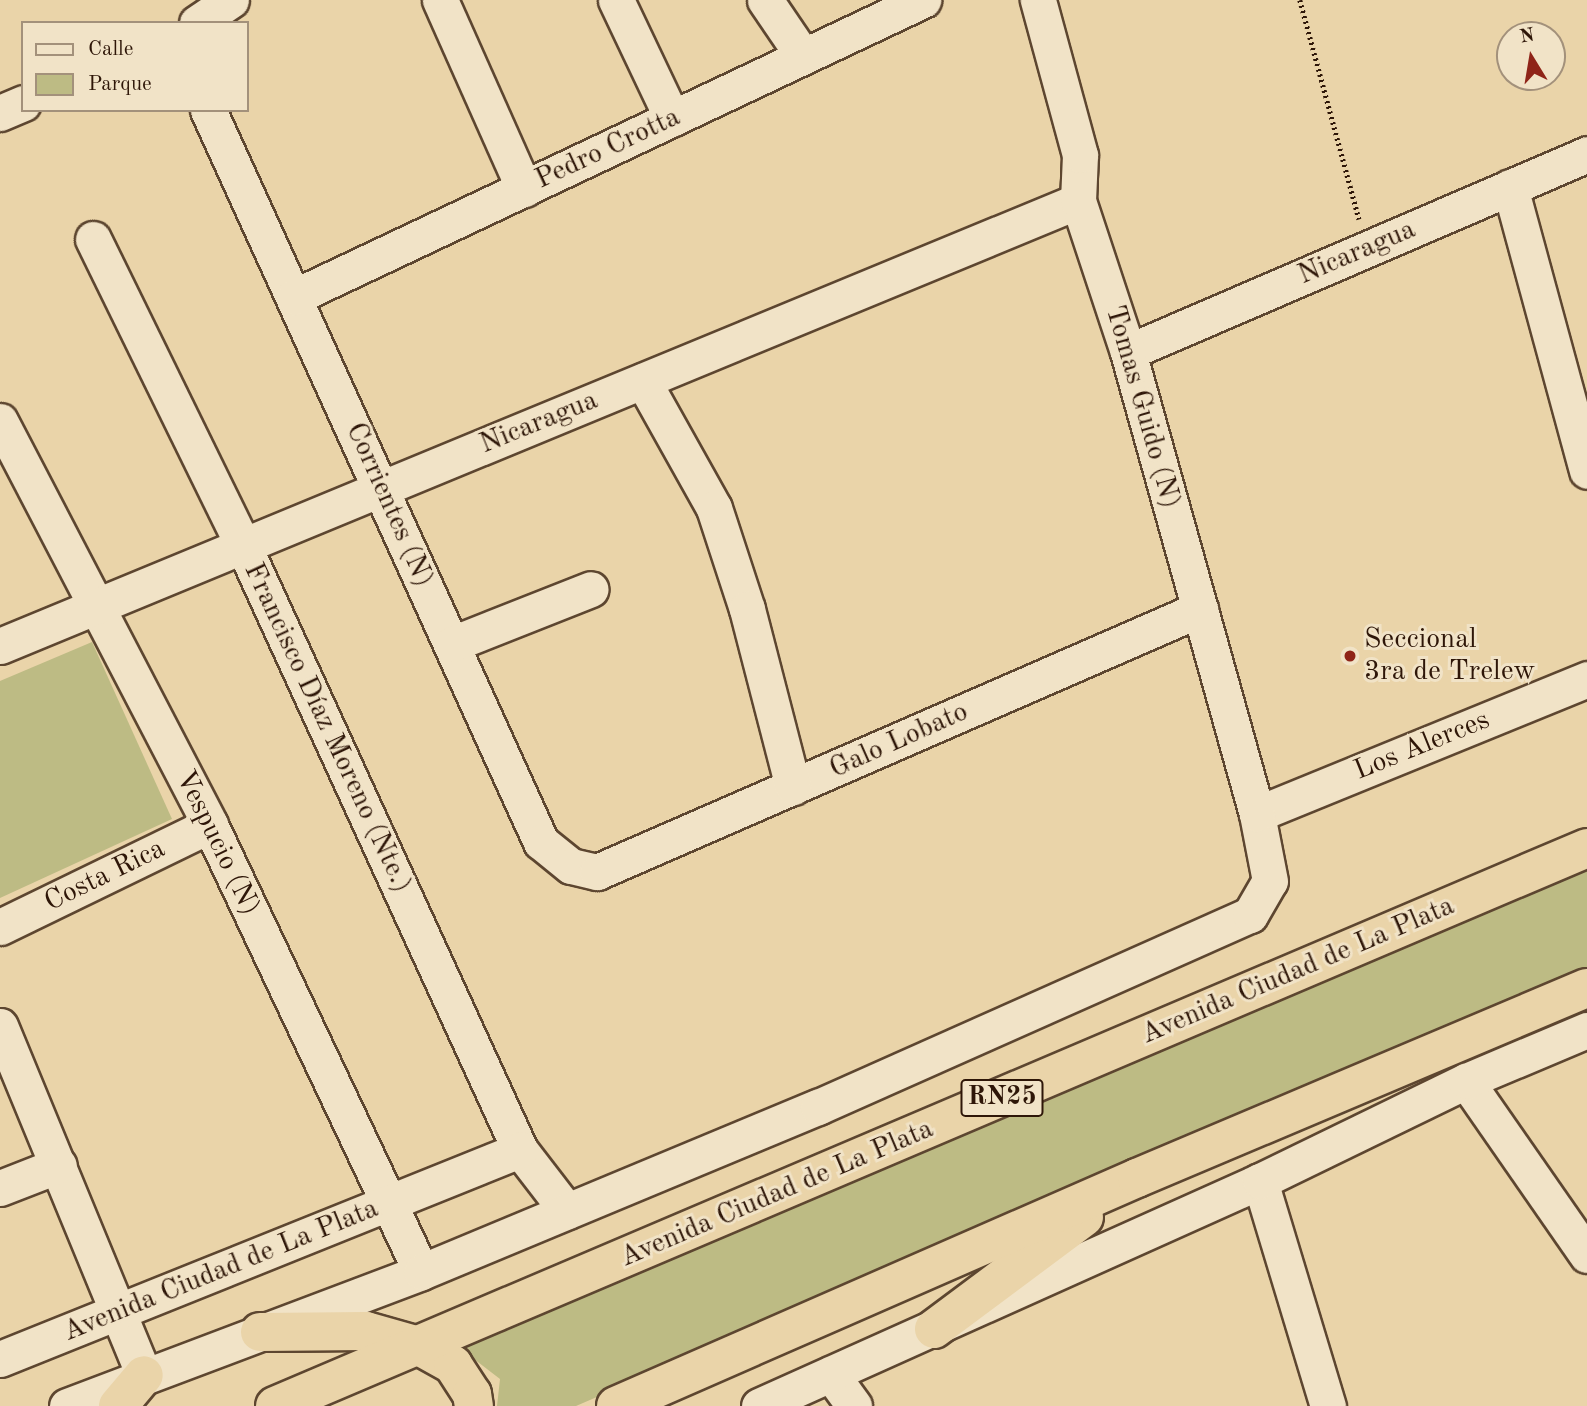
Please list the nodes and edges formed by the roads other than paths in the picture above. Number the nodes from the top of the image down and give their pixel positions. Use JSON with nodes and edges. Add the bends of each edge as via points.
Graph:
{"nodes":[{"id":1,"x":231,"y":0,"type":"edge"},
{"id":2,"x":440,"y":0,"type":"edge"},
{"id":3,"x":616,"y":0,"type":"edge"},
{"id":4,"x":765,"y":0,"type":"edge"},
{"id":5,"x":923,"y":0,"type":"edge"},
{"id":6,"x":1038,"y":0,"type":"edge"},
{"id":7,"x":200,"y":21,"type":"edge"},
{"id":8,"x":803,"y":56,"type":"junction"},
{"id":9,"x":21,"y":104,"type":"edge"},
{"id":10,"x":209,"y":112,"type":"edge"},
{"id":11,"x":0,"y":113,"type":"edge"},
{"id":12,"x":672,"y":118,"type":"junction"},
{"id":13,"x":1587,"y":154,"type":"edge"},
{"id":14,"x":1510,"y":187,"type":"junction"},
{"id":15,"x":524,"y":189,"type":"junction"},
{"id":16,"x":1078,"y":201,"type":"junction"},
{"id":17,"x":93,"y":239,"type":"dead end"},
{"id":18,"x":294,"y":298,"type":"junction"},
{"id":19,"x":1128,"y":352,"type":"junction"},
{"id":20,"x":643,"y":380,"type":"junction"},
{"id":21,"x":0,"y":421,"type":"edge"},
{"id":22,"x":1587,"y":471,"type":"edge"},
{"id":23,"x":382,"y":488,"type":"junction"},
{"id":24,"x":243,"y":545,"type":"junction"},
{"id":25,"x":591,"y":589,"type":"dead end"},
{"id":26,"x":97,"y":606,"type":"junction"},
{"id":27,"x":1200,"y":609,"type":"junction"},
{"id":28,"x":452,"y":644,"type":"junction"},
{"id":29,"x":0,"y":646,"type":"edge"},
{"id":30,"x":1587,"y":679,"type":"edge"},
{"id":31,"x":793,"y":787,"type":"junction"},
{"id":32,"x":1258,"y":814,"type":"junction"},
{"id":33,"x":210,"y":825,"type":"junction"},
{"id":34,"x":1587,"y":848,"type":"edge"},
{"id":35,"x":597,"y":872,"type":"joint"},
{"id":36,"x":0,"y":927,"type":"edge"},
{"id":37,"x":1587,"y":988,"type":"edge"},
{"id":38,"x":0,"y":1026,"type":"edge"},
{"id":39,"x":1587,"y":1030,"type":"edge"},
{"id":40,"x":1466,"y":1081,"type":"junction"},
{"id":41,"x":520,"y":1150,"type":"junction"},
{"id":42,"x":59,"y":1165,"type":"junction"},
{"id":43,"x":1137,"y":1178,"type":"junction"},
{"id":44,"x":1260,"y":1181,"type":"junction"},
{"id":45,"x":0,"y":1188,"type":"edge"},
{"id":46,"x":387,"y":1205,"type":"junction"},
{"id":47,"x":567,"y":1211,"type":"junction"},
{"id":48,"x":1587,"y":1255,"type":"edge"},
{"id":49,"x":421,"y":1272,"type":"junction"},
{"id":50,"x":119,"y":1314,"type":"junction"},
{"id":51,"x":934,"y":1329,"type":"junction"},
{"id":52,"x":260,"y":1332,"type":"junction"},
{"id":53,"x":419,"y":1346,"type":"junction"},
{"id":54,"x":0,"y":1359,"type":"edge"},
{"id":55,"x":831,"y":1374,"type":"junction"},
{"id":56,"x":144,"y":1376,"type":"junction"},
{"id":57,"x":67,"y":1406,"type":"edge"},
{"id":58,"x":118,"y":1406,"type":"edge"},
{"id":59,"x":275,"y":1406,"type":"edge"},
{"id":60,"x":474,"y":1406,"type":"edge"},
{"id":61,"x":616,"y":1406,"type":"edge"},
{"id":62,"x":759,"y":1406,"type":"edge"},
{"id":63,"x":854,"y":1406,"type":"edge"},
{"id":64,"x":1328,"y":1406,"type":"edge"}],
"edges":[{"from":1,"to":7,"type":"street"},
{"from":2,"to":15,"type":"street"},
{"from":3,"to":12,"type":"street"},
{"from":4,"to":8,"type":"street"},
{"from":5,"to":8,"type":"street","name":"Pedro Crotta"},
{"from":6,"to":16,"type":"street","name":"Tomas Guido (N)","via":[[1080,155]]},
{"from":8,"to":12,"type":"street","name":"Pedro Crotta"},
{"from":9,"to":11,"type":"street"},
{"from":10,"to":18,"type":"street","name":"Corrientes (N)"},
{"from":12,"to":15,"type":"street","name":"Pedro Crotta"},
{"from":13,"to":14,"type":"street","name":"Nicaragua"},
{"from":14,"to":19,"type":"street","name":"Nicaragua"},
{"from":14,"to":22,"type":"street"},
{"from":15,"to":18,"type":"street","name":"Pedro Crotta"},
{"from":16,"to":19,"type":"street","name":"Tomas Guido (N)"},
{"from":16,"to":20,"type":"street","name":"Nicaragua"},
{"from":17,"to":24,"type":"street","name":"Francisco Díaz Moreno (Nte.)"},
{"from":18,"to":23,"type":"street","name":"Corrientes (N)"},
{"from":19,"to":27,"type":"street","name":"Tomas Guido (N)"},
{"from":20,"to":23,"type":"street","name":"Nicaragua"},
{"from":20,"to":31,"type":"street","via":[[714,508],[747,608]]},
{"from":21,"to":26,"type":"street","name":"Vespucio (N)"},
{"from":23,"to":24,"type":"street","name":"Nicaragua"},
{"from":23,"to":28,"type":"street","name":"Corrientes (N)"},
{"from":24,"to":26,"type":"street","name":"Nicaragua"},
{"from":24,"to":41,"type":"street","name":"Francisco Díaz Moreno (Nte.)"},
{"from":25,"to":28,"type":"street"},
{"from":26,"to":29,"type":"street","name":"Nicaragua"},
{"from":26,"to":33,"type":"street","name":"Vespucio (N)"},
{"from":27,"to":31,"type":"street","name":"Galo Lobato"},
{"from":27,"to":32,"type":"street","name":"Tomas Guido (N)"},
{"from":28,"to":35,"type":"street","name":"Corrientes (N)","via":[[541,842],[571,866]]},
{"from":30,"to":32,"type":"street","name":"Los Alerces"},
{"from":31,"to":35,"type":"street","name":"Galo Lobato"},
{"from":32,"to":47,"type":"street","via":[[1270,881],[1250,915],[818,1107]]},
{"from":33,"to":36,"type":"street","name":"Costa Rica"},
{"from":33,"to":46,"type":"street","name":"Vespucio (N)"},
{"from":34,"to":53,"type":"highway","name":"Avenida Ciudad de La Plata","number":"RN25"},
{"from":37,"to":43,"type":"highway"},
{"from":38,"to":42,"type":"street"},
{"from":39,"to":40,"type":"street"},
{"from":40,"to":44,"type":"street"},
{"from":40,"to":48,"type":"street"},
{"from":41,"to":46,"type":"street","name":"Avenida Ciudad de La Plata"},
{"from":41,"to":47,"type":"street","name":"Francisco Díaz Moreno (Nte.)"},
{"from":42,"to":45,"type":"street"},
{"from":42,"to":50,"type":"street"},
{"from":43,"to":51,"type":"highway"},
{"from":43,"to":61,"type":"highway"},
{"from":44,"to":51,"type":"street"},
{"from":44,"to":64,"type":"street"},
{"from":46,"to":49,"type":"street","name":"Vespucio (N)"},
{"from":46,"to":50,"type":"street","name":"Avenida Ciudad de La Plata"},
{"from":47,"to":49,"type":"street"},
{"from":49,"to":52,"type":"street"},
{"from":50,"to":54,"type":"street","name":"Avenida Ciudad de La Plata"},
{"from":50,"to":56,"type":"street"},
{"from":51,"to":55,"type":"street"},
{"from":52,"to":53,"type":"highway","via":[[366,1331]]},
{"from":52,"to":56,"type":"street"},
{"from":53,"to":59,"type":"highway","name":"Avenida Ciudad de La Plata","number":"RN25"},
{"from":53,"to":60,"type":"highway","via":[[453,1364],[472,1394]]},
{"from":55,"to":62,"type":"street"},
{"from":55,"to":63,"type":"street"},
{"from":56,"to":57,"type":"street"},
{"from":56,"to":58,"type":"highway"}]}
